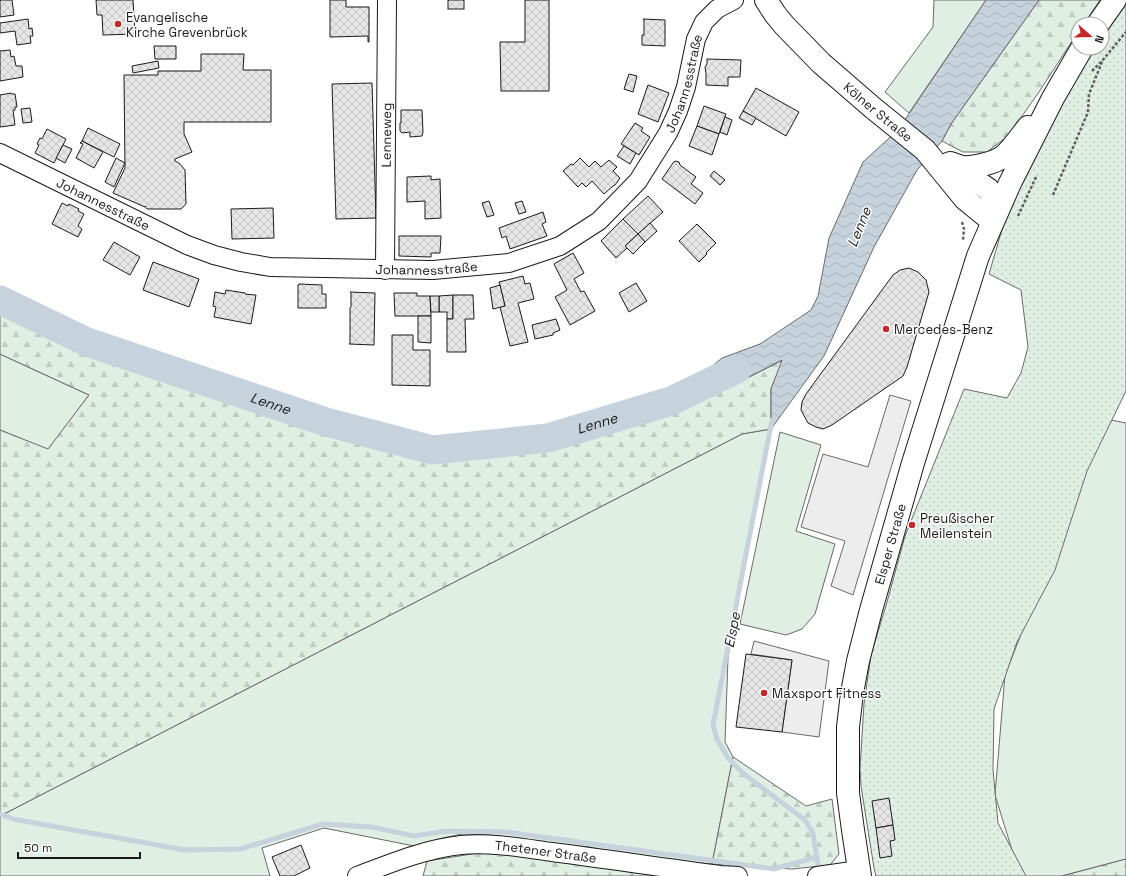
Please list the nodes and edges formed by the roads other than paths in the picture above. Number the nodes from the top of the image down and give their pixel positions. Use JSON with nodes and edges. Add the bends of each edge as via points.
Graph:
{"nodes":[{"id":1,"x":387,"y":0,"type":"edge"},
{"id":2,"x":734,"y":0,"type":"edge"},
{"id":3,"x":766,"y":0,"type":"edge"},
{"id":4,"x":1114,"y":0,"type":"edge"},
{"id":5,"x":1103,"y":16,"type":"edge"},
{"id":6,"x":1077,"y":56,"type":"edge"},
{"id":7,"x":1053,"y":98,"type":"junction"},
{"id":8,"x":925,"y":150,"type":"junction"},
{"id":9,"x":0,"y":153,"type":"edge"},
{"id":10,"x":950,"y":163,"type":"junction"},
{"id":11,"x":992,"y":221,"type":"junction"},
{"id":12,"x":384,"y":270,"type":"junction"},
{"id":13,"x":860,"y":873,"type":"edge"},
{"id":14,"x":357,"y":876,"type":"edge"},
{"id":15,"x":738,"y":876,"type":"edge"},
{"id":16,"x":817,"y":876,"type":"edge"}],
"edges":[{"from":1,"to":12,"type":"street","name":"Lenneweg"},
{"from":2,"to":12,"type":"street","name":"Johannesstraße","via":[[717,9],[704,22],[696,39],[686,87],[668,133],[638,181],[599,221],[560,246],[509,263],[433,270]]},
{"from":3,"to":8,"type":"main road","name":"Kölner Straße","via":[[784,25],[821,63]]},
{"from":4,"to":5,"type":"main road"},
{"from":6,"to":7,"type":"main road"},
{"from":7,"to":10,"type":"main road","via":[[1009,151],[996,161],[963,167]]},
{"from":7,"to":11,"type":"main road"},
{"from":8,"to":10,"type":"main road"},
{"from":8,"to":11,"type":"main road","name":"Kölner Straße","via":[[965,199]]},
{"from":9,"to":12,"type":"street","name":"Johannesstraße","via":[[187,245],[214,255],[270,267]]},
{"from":10,"to":11,"type":"main road","via":[[992,193]]},
{"from":11,"to":13,"type":"main road","name":"Elsper Straße","via":[[978,256],[913,463],[858,661],[848,727],[848,793]]},
{"from":13,"to":16,"type":"street"},
{"from":14,"to":15,"type":"street","name":"Thetener Straße","via":[[430,850],[462,845],[499,845],[699,873]]}]}
